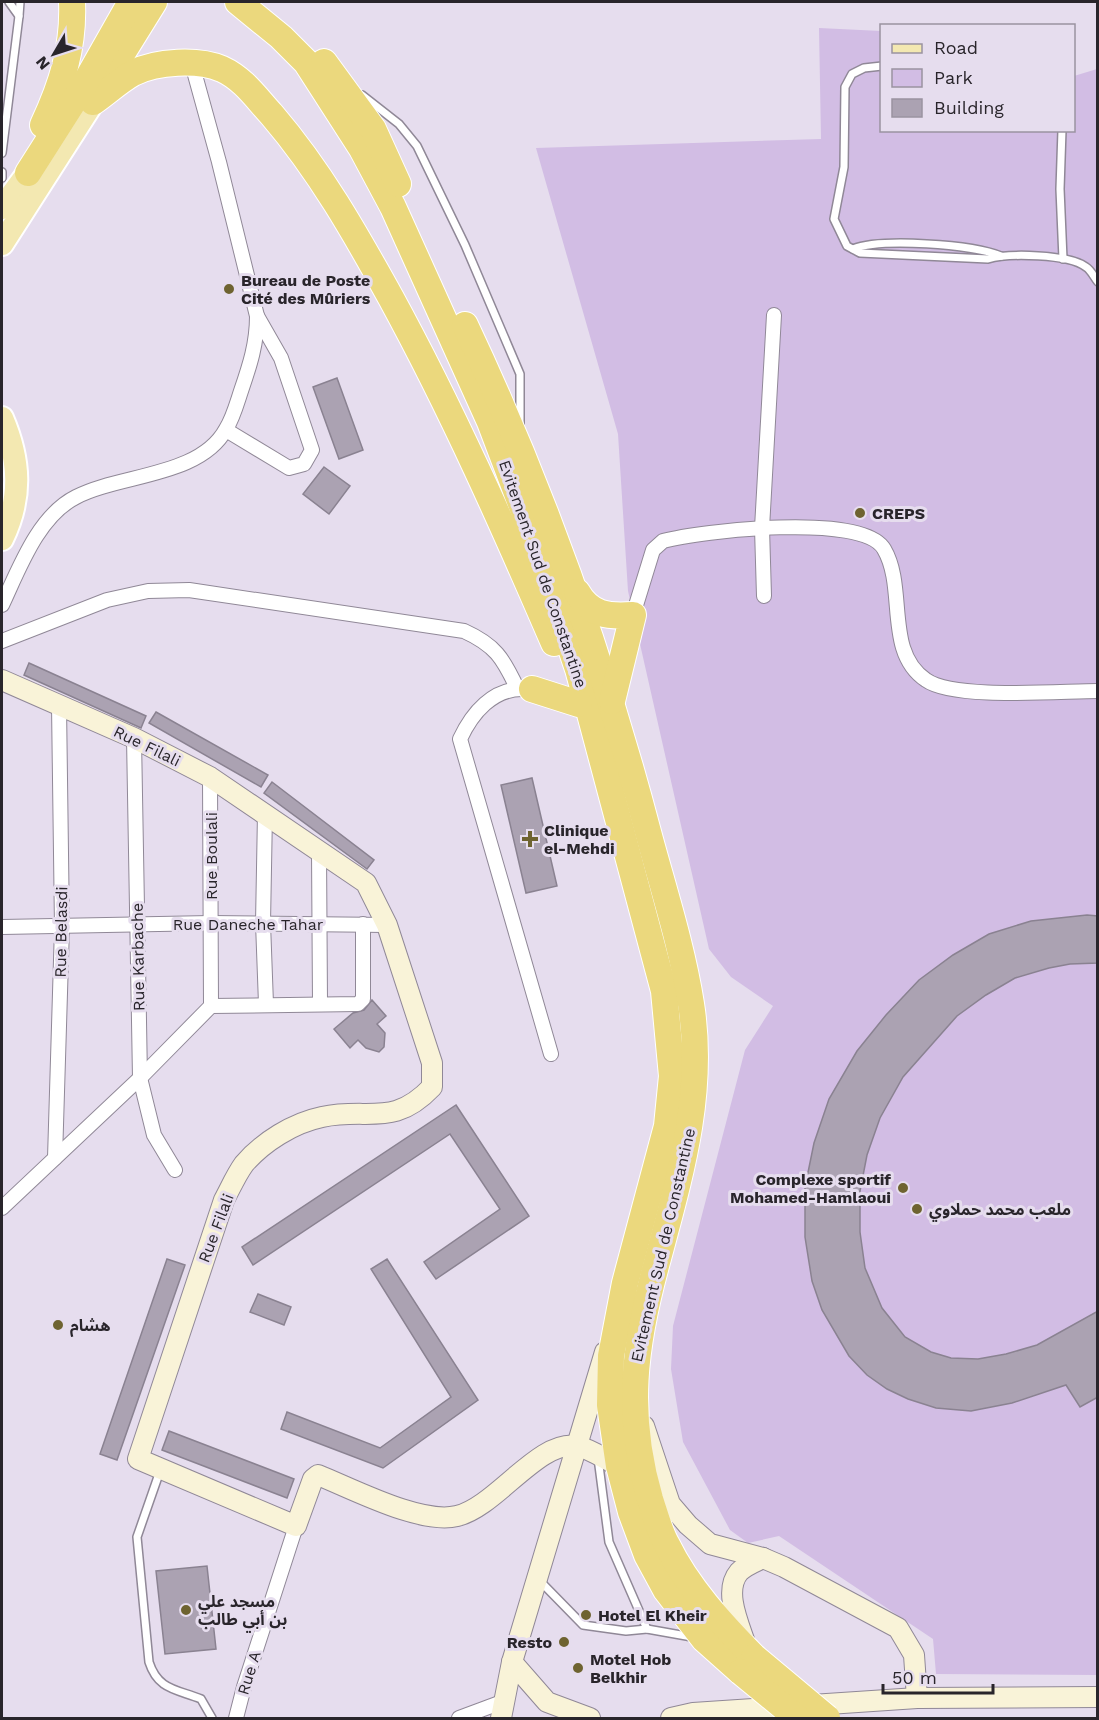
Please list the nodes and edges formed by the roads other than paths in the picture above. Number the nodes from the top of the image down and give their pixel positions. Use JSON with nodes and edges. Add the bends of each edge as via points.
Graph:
{"nodes":[{"id":1,"x":9,"y":2,"type":"edge"},
{"id":2,"x":20,"y":2,"type":"edge"},
{"id":3,"x":72,"y":2,"type":"edge"},
{"id":4,"x":131,"y":2,"type":"edge"},
{"id":5,"x":154,"y":2,"type":"edge"},
{"id":6,"x":238,"y":2,"type":"edge"},
{"id":7,"x":261,"y":2,"type":"edge"},
{"id":8,"x":19,"y":16,"type":"junction"},
{"id":9,"x":192,"y":63,"type":"junction"},
{"id":10,"x":880,"y":66,"type":"edge"},
{"id":11,"x":335,"y":75,"type":"junction"},
{"id":12,"x":93,"y":102,"type":"junction"},
{"id":13,"x":1062,"y":132,"type":"edge"},
{"id":14,"x":2,"y":153,"type":"edge"},
{"id":15,"x":2,"y":172,"type":"edge"},
{"id":16,"x":28,"y":173,"type":"junction"},
{"id":17,"x":2,"y":178,"type":"edge"},
{"id":18,"x":2,"y":208,"type":"edge"},
{"id":19,"x":2,"y":244,"type":"edge"},
{"id":20,"x":853,"y":249,"type":"junction"},
{"id":21,"x":1000,"y":256,"type":"junction"},
{"id":22,"x":1063,"y":259,"type":"junction"},
{"id":23,"x":1098,"y":282,"type":"edge"},
{"id":24,"x":774,"y":315,"type":"dead end"},
{"id":25,"x":257,"y":316,"type":"junction"},
{"id":26,"x":2,"y":418,"type":"edge"},
{"id":27,"x":226,"y":430,"type":"junction"},
{"id":28,"x":519,"y":448,"type":"junction"},
{"id":29,"x":762,"y":528,"type":"junction"},
{"id":30,"x":2,"y":539,"type":"edge"},
{"id":31,"x":566,"y":573,"type":"junction"},
{"id":32,"x":764,"y":596,"type":"dead end"},
{"id":33,"x":2,"y":605,"type":"edge"},
{"id":34,"x":633,"y":615,"type":"junction"},
{"id":35,"x":2,"y":641,"type":"edge"},
{"id":36,"x":564,"y":667,"type":"junction"},
{"id":37,"x":2,"y":680,"type":"edge"},
{"id":38,"x":525,"y":689,"type":"junction"},
{"id":39,"x":1098,"y":691,"type":"edge"},
{"id":40,"x":612,"y":701,"type":"junction"},
{"id":41,"x":579,"y":704,"type":"junction"},
{"id":42,"x":59,"y":705,"type":"junction"},
{"id":43,"x":134,"y":738,"type":"junction"},
{"id":44,"x":600,"y":755,"type":"junction"},
{"id":45,"x":210,"y":777,"type":"junction"},
{"id":46,"x":265,"y":813,"type":"junction"},
{"id":47,"x":320,"y":851,"type":"junction"},
{"id":48,"x":211,"y":923,"type":"junction"},
{"id":49,"x":263,"y":923,"type":"junction"},
{"id":50,"x":319,"y":923,"type":"junction"},
{"id":51,"x":363,"y":924,"type":"junction"},
{"id":52,"x":138,"y":925,"type":"junction"},
{"id":53,"x":387,"y":925,"type":"junction"},
{"id":54,"x":2,"y":927,"type":"edge"},
{"id":55,"x":62,"y":927,"type":"junction"},
{"id":56,"x":320,"y":1003,"type":"junction"},
{"id":57,"x":266,"y":1004,"type":"junction"},
{"id":58,"x":211,"y":1006,"type":"junction"},
{"id":59,"x":551,"y":1054,"type":"dead end"},
{"id":60,"x":140,"y":1078,"type":"junction"},
{"id":61,"x":55,"y":1158,"type":"junction"},
{"id":62,"x":175,"y":1170,"type":"dead end"},
{"id":63,"x":2,"y":1208,"type":"edge"},
{"id":64,"x":625,"y":1284,"type":"junction"},
{"id":65,"x":634,"y":1400,"type":"junction"},
{"id":66,"x":576,"y":1446,"type":"junction"},
{"id":67,"x":608,"y":1461,"type":"junction"},
{"id":68,"x":160,"y":1470,"type":"junction"},
{"id":69,"x":296,"y":1526,"type":"junction"},
{"id":70,"x":763,"y":1558,"type":"junction"},
{"id":71,"x":537,"y":1578,"type":"junction"},
{"id":72,"x":647,"y":1629,"type":"junction"},
{"id":73,"x":704,"y":1639,"type":"junction"},
{"id":74,"x":748,"y":1660,"type":"junction"},
{"id":75,"x":512,"y":1662,"type":"junction"},
{"id":76,"x":1098,"y":1697,"type":"edge"},
{"id":77,"x":917,"y":1698,"type":"junction"},
{"id":78,"x":501,"y":1710,"type":"edge"},
{"id":79,"x":212,"y":1719,"type":"edge"},
{"id":80,"x":236,"y":1719,"type":"edge"},
{"id":81,"x":459,"y":1719,"type":"edge"},
{"id":82,"x":590,"y":1719,"type":"edge"},
{"id":83,"x":672,"y":1719,"type":"edge"},
{"id":84,"x":797,"y":1719,"type":"edge"},
{"id":85,"x":827,"y":1719,"type":"edge"}],
"edges":[{"from":1,"to":8,"type":"lane"},
{"from":2,"to":8,"type":"lane"},
{"from":3,"to":16,"type":"highway","via":[[73,26],[64,71],[36,140]]},
{"from":4,"to":16,"type":"highway"},
{"from":5,"to":12,"type":"highway"},
{"from":6,"to":44,"type":"highway","name":"Evitement Sud de Constantine","via":[[306,62],[362,149],[393,207],[490,422],[527,519],[578,669]]},
{"from":7,"to":11,"type":"highway","name":"Evitement Sud de Constantine","via":[[313,47]]},
{"from":8,"to":14,"type":"lane"},
{"from":9,"to":12,"type":"highway","via":[[163,64],[134,72]]},
{"from":9,"to":25,"type":"street"},
{"from":9,"to":36,"type":"highway","via":[[222,69],[246,84],[298,145],[330,192],[439,389],[485,482]]},
{"from":10,"to":20,"type":"lane","via":[[852,74],[845,87],[844,168],[834,219],[847,246]]},
{"from":11,"to":28,"type":"highway","name":"Evitement Sud de Constantine","via":[[374,129]]},
{"from":11,"to":28,"type":"lane","via":[[399,124],[417,146],[520,374]]},
{"from":12,"to":19,"type":"main road"},
{"from":13,"to":22,"type":"lane"},
{"from":15,"to":17,"type":"lane"},
{"from":16,"to":18,"type":"main road"},
{"from":20,"to":21,"type":"lane","via":[[860,253],[929,258]]},
{"from":20,"to":21,"type":"lane","via":[[864,244],[902,244],[974,248]]},
{"from":21,"to":22,"type":"lane"},
{"from":22,"to":23,"type":"lane","via":[[1088,268]]},
{"from":24,"to":29,"type":"street"},
{"from":25,"to":27,"type":"street","via":[[257,341]]},
{"from":25,"to":27,"type":"street","via":[[280,358],[312,450],[304,464],[289,468]]},
{"from":26,"to":30,"type":"main road","via":[[13,442],[19,476],[15,505]]},
{"from":27,"to":33,"type":"street","via":[[207,452],[75,497],[53,514]]},
{"from":28,"to":31,"type":"highway","name":"Evitement Sud de Constantine"},
{"from":29,"to":32,"type":"street"},
{"from":29,"to":34,"type":"street","via":[[663,541],[653,550]]},
{"from":29,"to":39,"type":"street","via":[[835,528],[877,540],[884,548],[892,573],[909,666],[927,681],[971,691]]},
{"from":31,"to":34,"type":"highway","via":[[593,611],[609,616]]},
{"from":31,"to":40,"type":"highway","name":"Evitement Sud de Constantine"},
{"from":34,"to":40,"type":"highway"},
{"from":35,"to":38,"type":"street","via":[[106,600],[148,591],[189,590],[464,631],[485,641],[500,655]]},
{"from":36,"to":38,"type":"highway","via":[[557,682]]},
{"from":36,"to":41,"type":"highway"},
{"from":37,"to":42,"type":"street","name":"Rue Filali"},
{"from":38,"to":41,"type":"highway"},
{"from":38,"to":59,"type":"street","via":[[488,700],[470,718],[460,739]]},
{"from":40,"to":65,"type":"highway","name":"Evitement Sud de Constantine","via":[[674,928],[691,1001],[696,1045],[693,1111],[686,1154],[645,1309],[634,1370]]},
{"from":41,"to":44,"type":"highway"},
{"from":42,"to":43,"type":"street","name":"Rue Filali"},
{"from":42,"to":55,"type":"street","name":"Rue Belasdi"},
{"from":43,"to":45,"type":"street","name":"Rue Filali"},
{"from":43,"to":52,"type":"street","name":"Rue Karbache"},
{"from":44,"to":64,"type":"highway","name":"Evitement Sud de Constantine","via":[[664,991],[672,1076],[668,1126]]},
{"from":45,"to":46,"type":"street","name":"Rue Filali"},
{"from":45,"to":48,"type":"street","name":"Rue Boulali"},
{"from":46,"to":47,"type":"street","name":"Rue Filali"},
{"from":46,"to":49,"type":"street"},
{"from":47,"to":50,"type":"street"},
{"from":47,"to":53,"type":"street","name":"Rue Filali","via":[[366,883]]},
{"from":48,"to":49,"type":"street","name":"Rue Daneche Tahar"},
{"from":48,"to":52,"type":"street","name":"Rue Daneche Tahar"},
{"from":48,"to":58,"type":"street","name":"Rue Boulali"},
{"from":49,"to":50,"type":"street","name":"Rue Daneche Tahar"},
{"from":49,"to":57,"type":"street"},
{"from":50,"to":51,"type":"street","name":"Rue Daneche Tahar"},
{"from":50,"to":56,"type":"street"},
{"from":51,"to":53,"type":"street","name":"Rue Daneche Tahar"},
{"from":51,"to":56,"type":"street","via":[[363,999],[358,1004]]},
{"from":52,"to":55,"type":"street","name":"Rue Daneche Tahar"},
{"from":52,"to":60,"type":"street","name":"Rue Karbache"},
{"from":53,"to":68,"type":"street","name":"Rue Filali","via":[[432,1063],[432,1087],[418,1101],[395,1113],[323,1117],[296,1125],[263,1146],[244,1165],[224,1200],[138,1458]]},
{"from":54,"to":55,"type":"street","name":"Rue Daneche Tahar"},
{"from":55,"to":61,"type":"street","name":"Rue Belasdi"},
{"from":56,"to":57,"type":"street"},
{"from":57,"to":58,"type":"street"},
{"from":58,"to":60,"type":"street"},
{"from":60,"to":61,"type":"street"},
{"from":60,"to":62,"type":"street","name":"Rue Karbache","via":[[154,1135]]},
{"from":61,"to":63,"type":"street"},
{"from":64,"to":66,"type":"street"},
{"from":64,"to":67,"type":"highway","name":"Evitement Sud de Constantine","via":[[611,1366]]},
{"from":65,"to":70,"type":"street","via":[[670,1504],[710,1544]]},
{"from":65,"to":74,"type":"highway","name":"Evitement Sud de Constantine","via":[[639,1460],[665,1543]]},
{"from":66,"to":67,"type":"street"},
{"from":66,"to":69,"type":"street","via":[[551,1450],[494,1497],[458,1516],[427,1518],[318,1475]]},
{"from":66,"to":71,"type":"street"},
{"from":67,"to":72,"type":"lane","via":[[609,1542]]},
{"from":67,"to":73,"type":"highway","name":"Evitement Sud de Constantine","via":[[647,1555],[666,1590]]},
{"from":68,"to":69,"type":"street","name":"Rue Filali"},
{"from":68,"to":79,"type":"lane","via":[[137,1537],[149,1662],[164,1686],[201,1699]]},
{"from":69,"to":80,"type":"street","name":"Rue A"},
{"from":70,"to":74,"type":"street","via":[[741,1571],[733,1585],[734,1607]]},
{"from":70,"to":77,"type":"street","via":[[898,1628],[914,1655]]},
{"from":71,"to":72,"type":"lane","via":[[583,1625],[626,1631]]},
{"from":71,"to":75,"type":"street"},
{"from":72,"to":73,"type":"lane"},
{"from":73,"to":74,"type":"highway","name":"Evitement Sud de Constantine"},
{"from":74,"to":84,"type":"highway","bridge":true},
{"from":74,"to":85,"type":"highway","bridge":true},
{"from":75,"to":78,"type":"street"},
{"from":75,"to":82,"type":"street","via":[[547,1702]]},
{"from":76,"to":77,"type":"street"},
{"from":77,"to":83,"type":"street","via":[[693,1713]]},
{"from":78,"to":81,"type":"street"}]}
